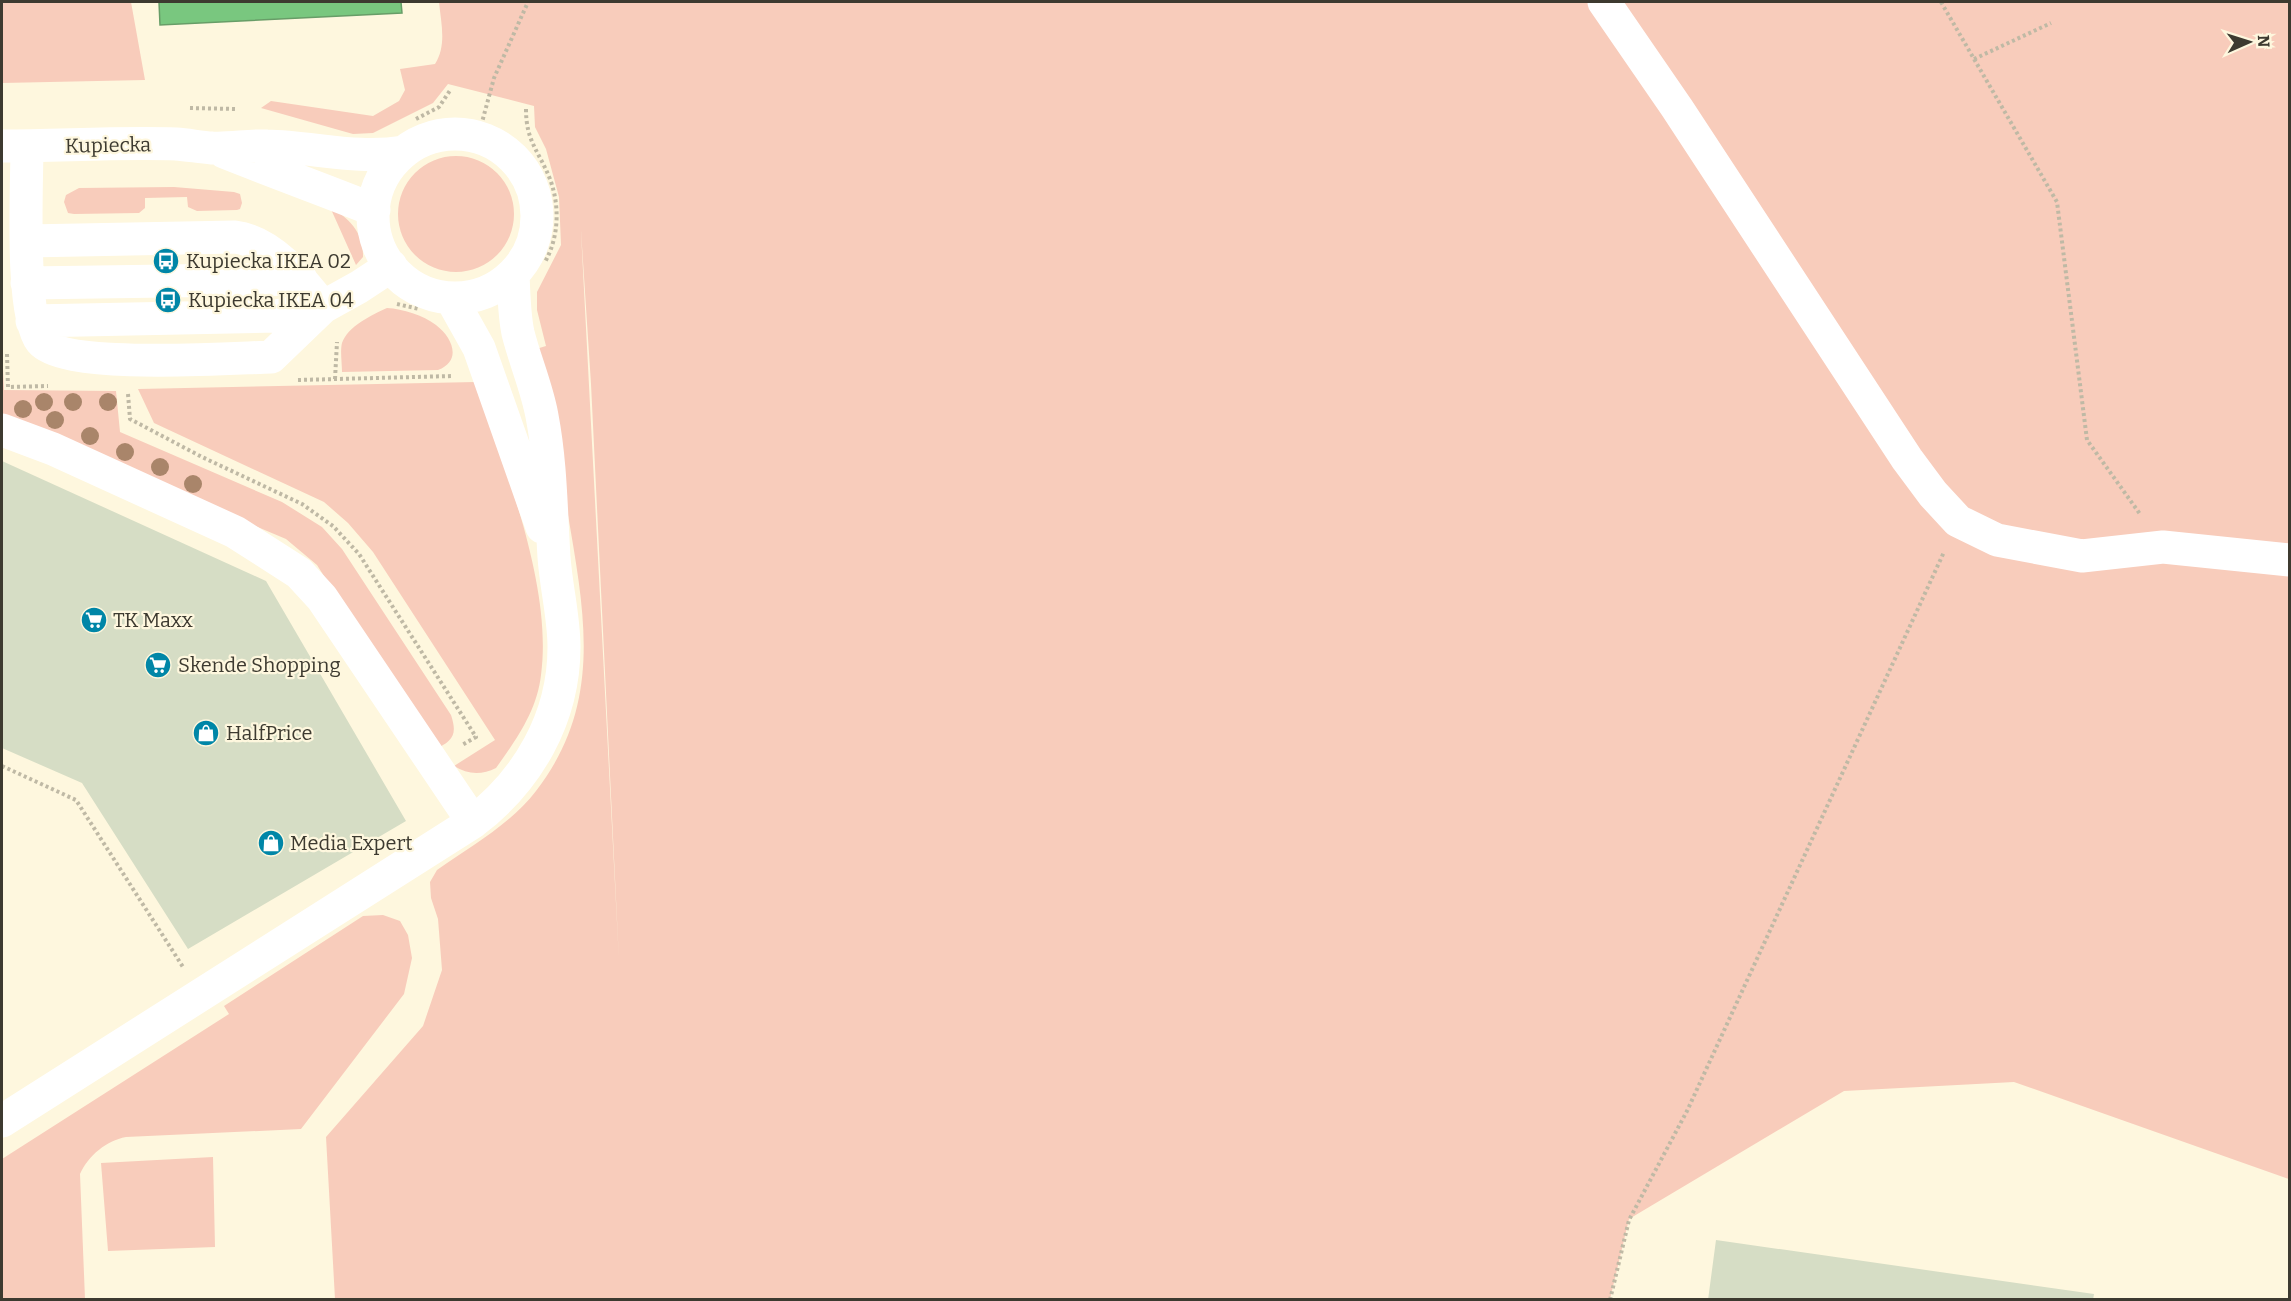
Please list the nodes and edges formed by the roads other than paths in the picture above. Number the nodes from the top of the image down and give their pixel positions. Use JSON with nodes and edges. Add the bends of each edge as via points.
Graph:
{"nodes":[{"id":1,"x":1604,"y":2,"type":"edge"},
{"id":2,"x":14,"y":146,"type":"edge"},
{"id":3,"x":214,"y":148,"type":"junction"},
{"id":4,"x":404,"y":152,"type":"junction"},
{"id":5,"x":374,"y":210,"type":"junction"},
{"id":6,"x":27,"y":241,"type":"junction"},
{"id":7,"x":390,"y":266,"type":"junction"},
{"id":8,"x":527,"y":272,"type":"junction"},
{"id":9,"x":301,"y":279,"type":"junction"},
{"id":10,"x":27,"y":283,"type":"junction"},
{"id":11,"x":440,"y":306,"type":"junction"},
{"id":12,"x":323,"y":307,"type":"junction"},
{"id":13,"x":2,"y":430,"type":"edge"},
{"id":14,"x":554,"y":560,"type":"junction"},
{"id":15,"x":2289,"y":560,"type":"edge"},
{"id":16,"x":473,"y":822,"type":"junction"},
{"id":17,"x":2,"y":1121,"type":"edge"}],
"edges":[{"from":1,"to":15,"type":"street","via":[[1906,459],[1958,521],[1997,540],[2082,556],[2163,547]]},
{"from":2,"to":3,"type":"street","name":"Kupiecka","via":[[178,144]]},
{"from":2,"to":6,"type":"street"},
{"from":3,"to":4,"type":"street","name":"Kupiecka","via":[[296,147],[351,156]]},
{"from":3,"to":5,"type":"street","name":"Kupiecka"},
{"from":4,"to":5,"type":"street","via":[[382,178]]},
{"from":4,"to":8,"type":"street","via":[[444,135],[478,137],[499,146],[516,161],[529,180],[536,201],[535,235],[527,256]]},
{"from":5,"to":7,"type":"street","via":[[377,240]]},
{"from":6,"to":9,"type":"street","via":[[250,239]]},
{"from":6,"to":10,"type":"street"},
{"from":7,"to":11,"type":"street","via":[[417,289],[434,295]]},
{"from":7,"to":12,"type":"street"},
{"from":8,"to":11,"type":"street","via":[[485,292]]},
{"from":8,"to":14,"type":"street","via":[[519,334],[542,414],[549,456]]},
{"from":9,"to":10,"type":"street"},
{"from":9,"to":12,"type":"street"},
{"from":10,"to":12,"type":"street","via":[[32,321],[276,316]]},
{"from":11,"to":14,"type":"street","via":[[479,348]]},
{"from":13,"to":16,"type":"street","via":[[53,449],[235,532],[299,573],[322,598]]},
{"from":14,"to":16,"type":"street","via":[[564,645],[558,701],[537,751],[523,772],[504,796]]},
{"from":16,"to":17,"type":"street"}]}
